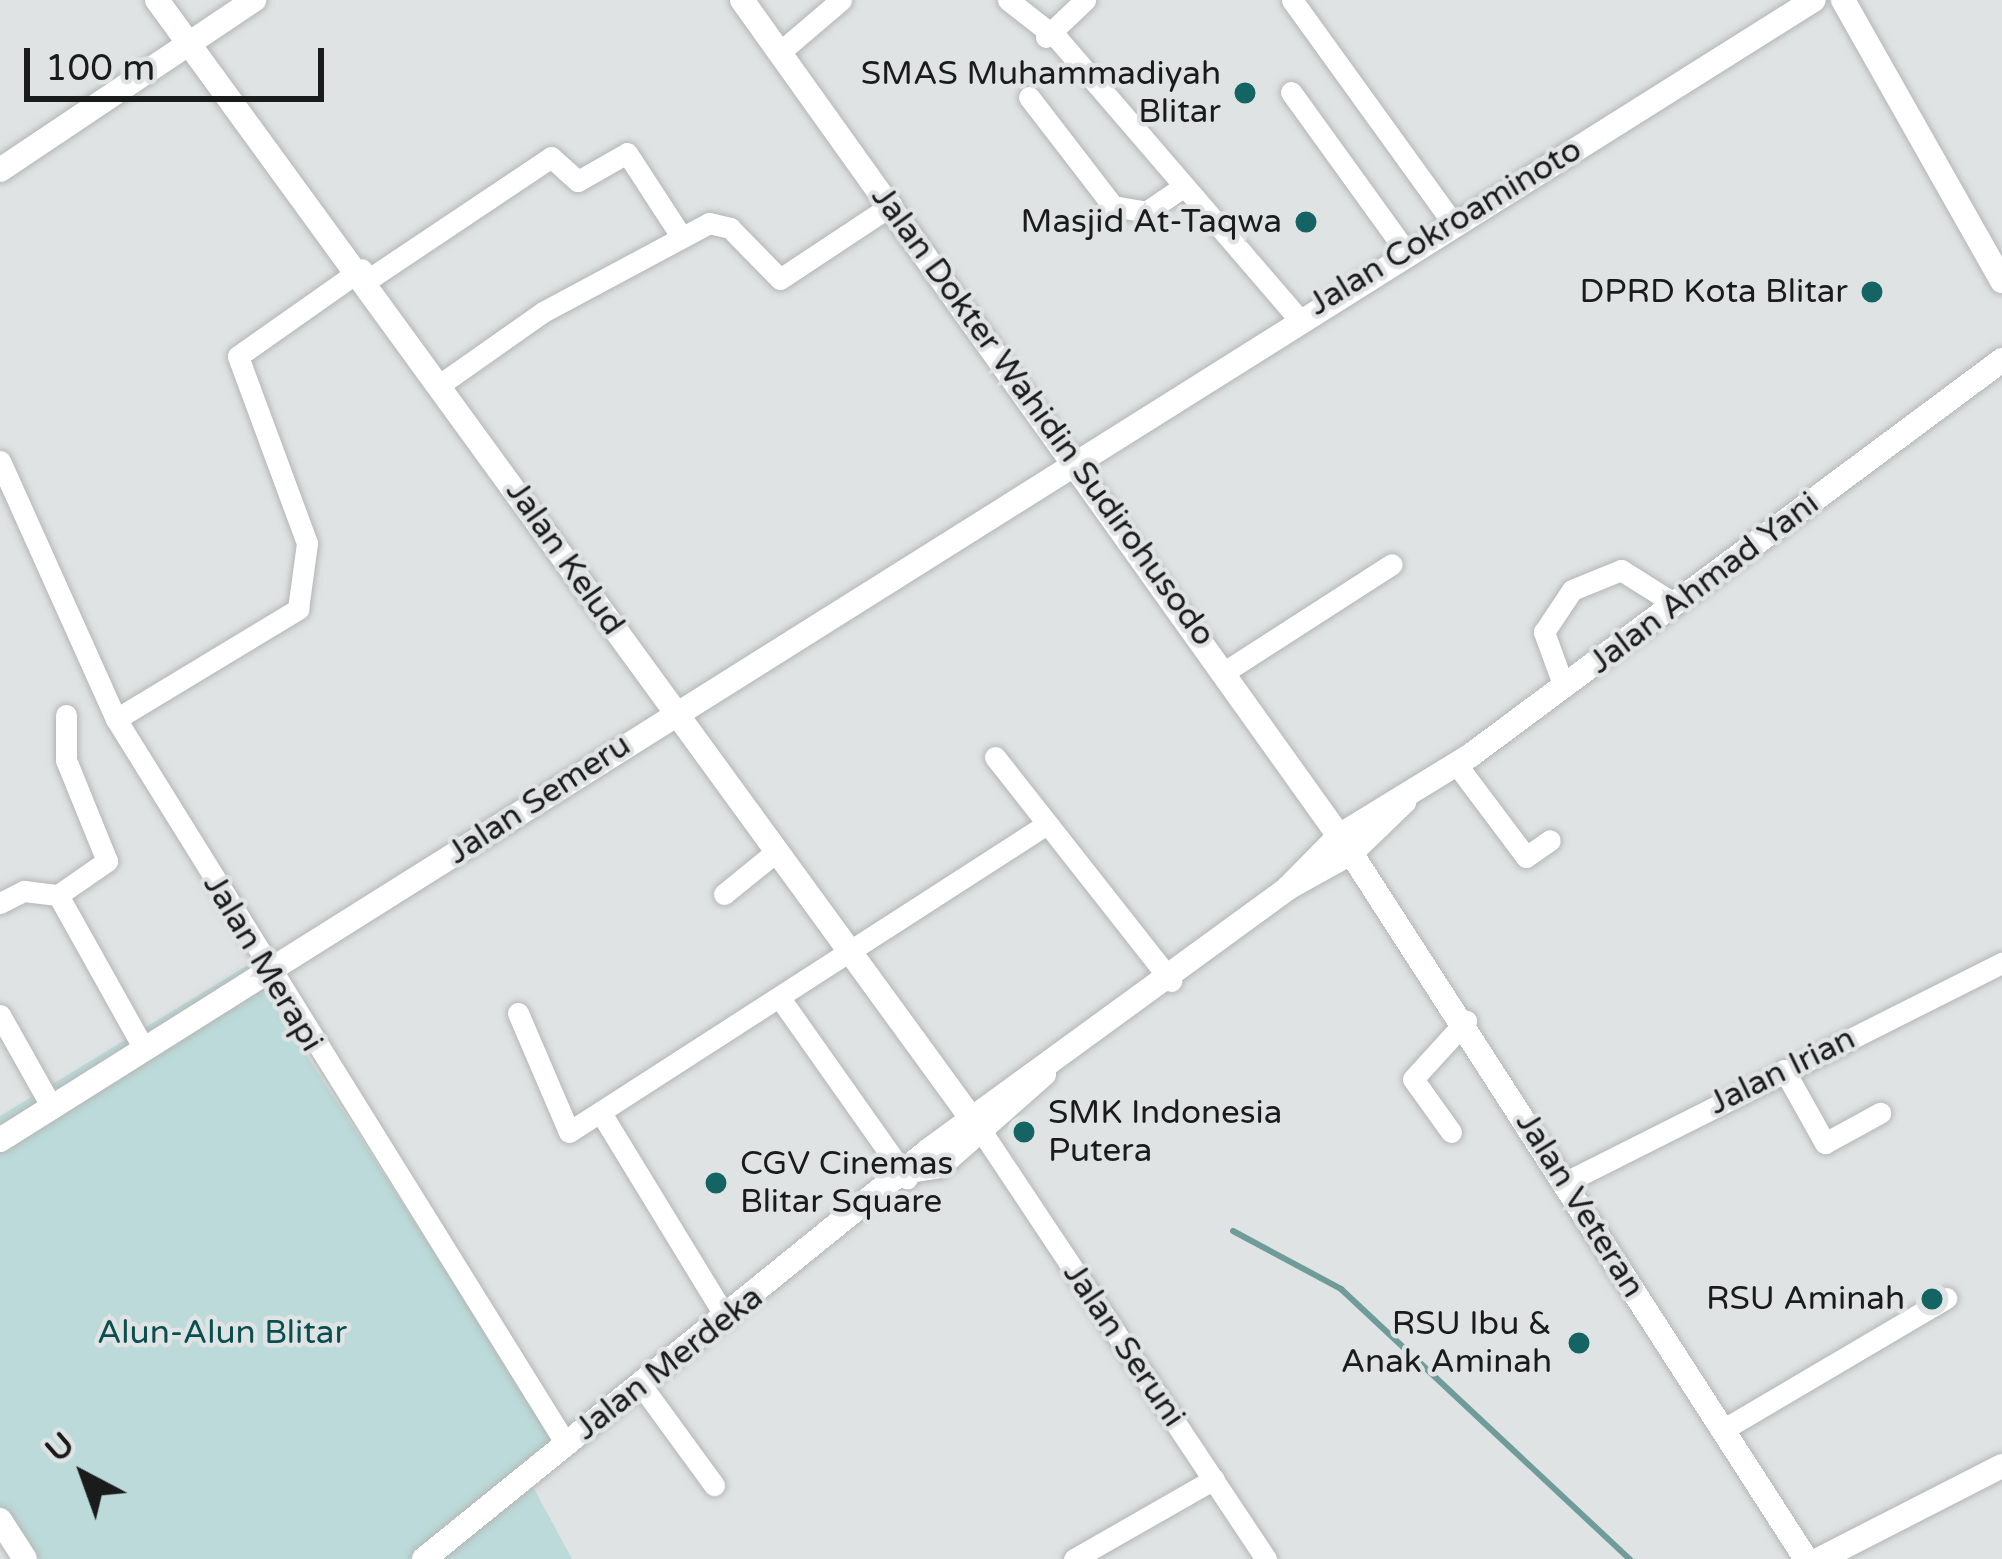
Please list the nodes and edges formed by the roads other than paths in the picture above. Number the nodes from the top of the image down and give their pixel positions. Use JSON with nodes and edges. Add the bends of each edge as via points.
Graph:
{"nodes":[{"id":1,"x":157,"y":0,"type":"edge"},
{"id":2,"x":254,"y":0,"type":"edge"},
{"id":3,"x":742,"y":0,"type":"edge"},
{"id":4,"x":841,"y":0,"type":"edge"},
{"id":5,"x":1008,"y":0,"type":"edge"},
{"id":6,"x":1085,"y":0,"type":"edge"},
{"id":7,"x":1292,"y":0,"type":"edge"},
{"id":8,"x":1814,"y":0,"type":"edge"},
{"id":9,"x":1844,"y":0,"type":"edge"},
{"id":10,"x":1046,"y":37,"type":"junction"},
{"id":11,"x":190,"y":43,"type":"junction"},
{"id":12,"x":780,"y":52,"type":"junction"},
{"id":13,"x":1292,"y":92,"type":"dead end"},
{"id":14,"x":1029,"y":97,"type":"dead end"},
{"id":15,"x":0,"y":170,"type":"edge"},
{"id":16,"x":1180,"y":189,"type":"junction"},
{"id":17,"x":892,"y":205,"type":"junction"},
{"id":18,"x":1454,"y":225,"type":"junction"},
{"id":19,"x":681,"y":236,"type":"junction"},
{"id":20,"x":1407,"y":253,"type":"junction"},
{"id":21,"x":365,"y":274,"type":"junction"},
{"id":22,"x":2002,"y":281,"type":"edge"},
{"id":23,"x":1297,"y":317,"type":"junction"},
{"id":24,"x":2002,"y":360,"type":"edge"},
{"id":25,"x":442,"y":383,"type":"junction"},
{"id":26,"x":0,"y":461,"type":"edge"},
{"id":27,"x":1082,"y":464,"type":"junction"},
{"id":28,"x":9,"y":512,"type":"edge"},
{"id":29,"x":1391,"y":564,"type":"dead end"},
{"id":30,"x":1675,"y":604,"type":"junction"},
{"id":31,"x":1226,"y":670,"type":"junction"},
{"id":32,"x":1564,"y":687,"type":"junction"},
{"id":33,"x":66,"y":715,"type":"dead end"},
{"id":34,"x":676,"y":716,"type":"junction"},
{"id":35,"x":116,"y":718,"type":"junction"},
{"id":36,"x":994,"y":757,"type":"dead end"},
{"id":37,"x":1456,"y":765,"type":"junction"},
{"id":38,"x":1047,"y":824,"type":"junction"},
{"id":39,"x":1550,"y":840,"type":"dead end"},
{"id":40,"x":1345,"y":845,"type":"junction"},
{"id":41,"x":777,"y":851,"type":"junction"},
{"id":42,"x":724,"y":894,"type":"dead end"},
{"id":43,"x":58,"y":895,"type":"junction"},
{"id":44,"x":0,"y":902,"type":"edge"},
{"id":45,"x":854,"y":955,"type":"junction"},
{"id":46,"x":2002,"y":963,"type":"edge"},
{"id":47,"x":269,"y":976,"type":"junction"},
{"id":48,"x":1171,"y":981,"type":"junction"},
{"id":49,"x":782,"y":1001,"type":"junction"},
{"id":50,"x":518,"y":1012,"type":"dead end"},
{"id":51,"x":0,"y":1015,"type":"edge"},
{"id":52,"x":1466,"y":1021,"type":"junction"},
{"id":53,"x":144,"y":1048,"type":"junction"},
{"id":54,"x":1784,"y":1070,"type":"junction"},
{"id":55,"x":51,"y":1106,"type":"junction"},
{"id":56,"x":1880,"y":1112,"type":"dead end"},
{"id":57,"x":601,"y":1113,"type":"junction"},
{"id":58,"x":976,"y":1125,"type":"junction"},
{"id":59,"x":1451,"y":1132,"type":"dead end"},
{"id":60,"x":0,"y":1140,"type":"edge"},
{"id":61,"x":912,"y":1174,"type":"junction"},
{"id":62,"x":1564,"y":1183,"type":"junction"},
{"id":63,"x":1946,"y":1298,"type":"dead end"},
{"id":64,"x":726,"y":1318,"type":"junction"},
{"id":65,"x":641,"y":1385,"type":"junction"},
{"id":66,"x":1724,"y":1429,"type":"junction"},
{"id":67,"x":566,"y":1444,"type":"junction"},
{"id":68,"x":2002,"y":1466,"type":"edge"},
{"id":69,"x":1214,"y":1479,"type":"junction"},
{"id":70,"x":714,"y":1485,"type":"dead end"},
{"id":71,"x":0,"y":1520,"type":"edge"},
{"id":72,"x":26,"y":1559,"type":"edge"},
{"id":73,"x":424,"y":1559,"type":"edge"},
{"id":74,"x":1074,"y":1559,"type":"edge"},
{"id":75,"x":1266,"y":1559,"type":"edge"},
{"id":76,"x":1806,"y":1559,"type":"edge"},
{"id":77,"x":1820,"y":1559,"type":"edge"}],
"edges":[{"from":1,"to":11,"type":"main road","name":"Jalan Kelud"},
{"from":2,"to":11,"type":"main road"},
{"from":3,"to":12,"type":"main road","name":"Jalan Dokter Wahidin Sudirohusodo"},
{"from":4,"to":12,"type":"street"},
{"from":5,"to":10,"type":"street"},
{"from":6,"to":10,"type":"street"},
{"from":7,"to":18,"type":"street"},
{"from":8,"to":18,"type":"main road","name":"Jalan Cokroaminoto"},
{"from":9,"to":22,"type":"main road"},
{"from":10,"to":16,"type":"street"},
{"from":11,"to":15,"type":"main road"},
{"from":11,"to":21,"type":"main road","name":"Jalan Kelud"},
{"from":12,"to":17,"type":"main road","name":"Jalan Dokter Wahidin Sudirohusodo"},
{"from":13,"to":20,"type":"street"},
{"from":14,"to":16,"type":"street","via":[[1114,206],[1146,212]]},
{"from":16,"to":23,"type":"street"},
{"from":17,"to":19,"type":"street","via":[[780,280],[722,222]]},
{"from":17,"to":27,"type":"main road","name":"Jalan Dokter Wahidin Sudirohusodo"},
{"from":18,"to":20,"type":"main road","name":"Jalan Cokroaminoto"},
{"from":19,"to":21,"type":"street","via":[[627,153],[578,182],[551,157]]},
{"from":19,"to":25,"type":"street"},
{"from":20,"to":23,"type":"main road","name":"Jalan Cokroaminoto"},
{"from":21,"to":25,"type":"main road","name":"Jalan Kelud"},
{"from":21,"to":35,"type":"street","via":[[238,356],[307,543],[298,609]]},
{"from":23,"to":27,"type":"main road","name":"Jalan Cokroaminoto"},
{"from":24,"to":30,"type":"main road","name":"Jalan Ahmad Yani"},
{"from":25,"to":34,"type":"main road","name":"Jalan Kelud"},
{"from":26,"to":28,"type":"street","name":"Jalan Merapi"},
{"from":27,"to":31,"type":"main road","name":"Jalan Dokter Wahidin Sudirohusodo"},
{"from":27,"to":34,"type":"main road","name":"Jalan Semeru"},
{"from":28,"to":35,"type":"street","name":"Jalan Merapi"},
{"from":29,"to":31,"type":"street"},
{"from":30,"to":32,"type":"main road","name":"Jalan Ahmad Yani"},
{"from":30,"to":32,"type":"street","via":[[1621,569],[1572,590],[1544,632]]},
{"from":31,"to":40,"type":"main road","name":"Jalan Dokter Wahidin Sudirohusodo"},
{"from":32,"to":37,"type":"main road","name":"Jalan Ahmad Yani"},
{"from":33,"to":43,"type":"street","via":[[66,760],[106,861]]},
{"from":34,"to":41,"type":"main road","name":"Jalan Kelud"},
{"from":34,"to":47,"type":"main road","name":"Jalan Semeru"},
{"from":35,"to":47,"type":"street","name":"Jalan Merapi"},
{"from":36,"to":38,"type":"street"},
{"from":37,"to":39,"type":"street","via":[[1526,857]]},
{"from":37,"to":40,"type":"main road","name":"Jalan Ahmad Yani","via":[[1404,802],[1388,801]]},
{"from":38,"to":45,"type":"street"},
{"from":38,"to":48,"type":"street"},
{"from":40,"to":48,"type":"main road","name":"Jalan Merdeka"},
{"from":40,"to":52,"type":"main road","name":"Jalan Veteran"},
{"from":41,"to":42,"type":"street"},
{"from":41,"to":45,"type":"main road","name":"Jalan Kelud"},
{"from":43,"to":44,"type":"street","via":[[24,891]]},
{"from":43,"to":53,"type":"street"},
{"from":45,"to":49,"type":"street"},
{"from":45,"to":58,"type":"main road","name":"Jalan Kelud"},
{"from":46,"to":54,"type":"street","name":"Jalan Irian"},
{"from":47,"to":53,"type":"main road","name":"Jalan Semeru"},
{"from":47,"to":67,"type":"street","name":"Jalan Merapi"},
{"from":48,"to":58,"type":"main road","name":"Jalan Merdeka"},
{"from":49,"to":57,"type":"street"},
{"from":49,"to":61,"type":"street"},
{"from":50,"to":57,"type":"street","via":[[569,1132]]},
{"from":51,"to":55,"type":"street"},
{"from":52,"to":59,"type":"street","via":[[1413,1078]]},
{"from":52,"to":62,"type":"main road","name":"Jalan Veteran"},
{"from":53,"to":55,"type":"main road","name":"Jalan Semeru"},
{"from":54,"to":56,"type":"street","via":[[1825,1143]]},
{"from":54,"to":62,"type":"street","name":"Jalan Irian"},
{"from":55,"to":60,"type":"main road","name":"Jalan Semeru"},
{"from":57,"to":64,"type":"street"},
{"from":58,"to":61,"type":"main road","name":"Jalan Merdeka"},
{"from":58,"to":69,"type":"street","name":"Jalan Seruni"},
{"from":61,"to":64,"type":"main road","name":"Jalan Merdeka"},
{"from":62,"to":66,"type":"main road","name":"Jalan Veteran"},
{"from":63,"to":66,"type":"street"},
{"from":64,"to":65,"type":"main road","name":"Jalan Merdeka"},
{"from":65,"to":67,"type":"main road","name":"Jalan Merdeka"},
{"from":65,"to":70,"type":"street"},
{"from":66,"to":76,"type":"main road","name":"Jalan Veteran"},
{"from":67,"to":73,"type":"main road","name":"Jalan Merdeka"},
{"from":68,"to":77,"type":"main road"},
{"from":69,"to":74,"type":"street"},
{"from":69,"to":75,"type":"street","name":"Jalan Seruni"},
{"from":71,"to":72,"type":"main road"}]}
